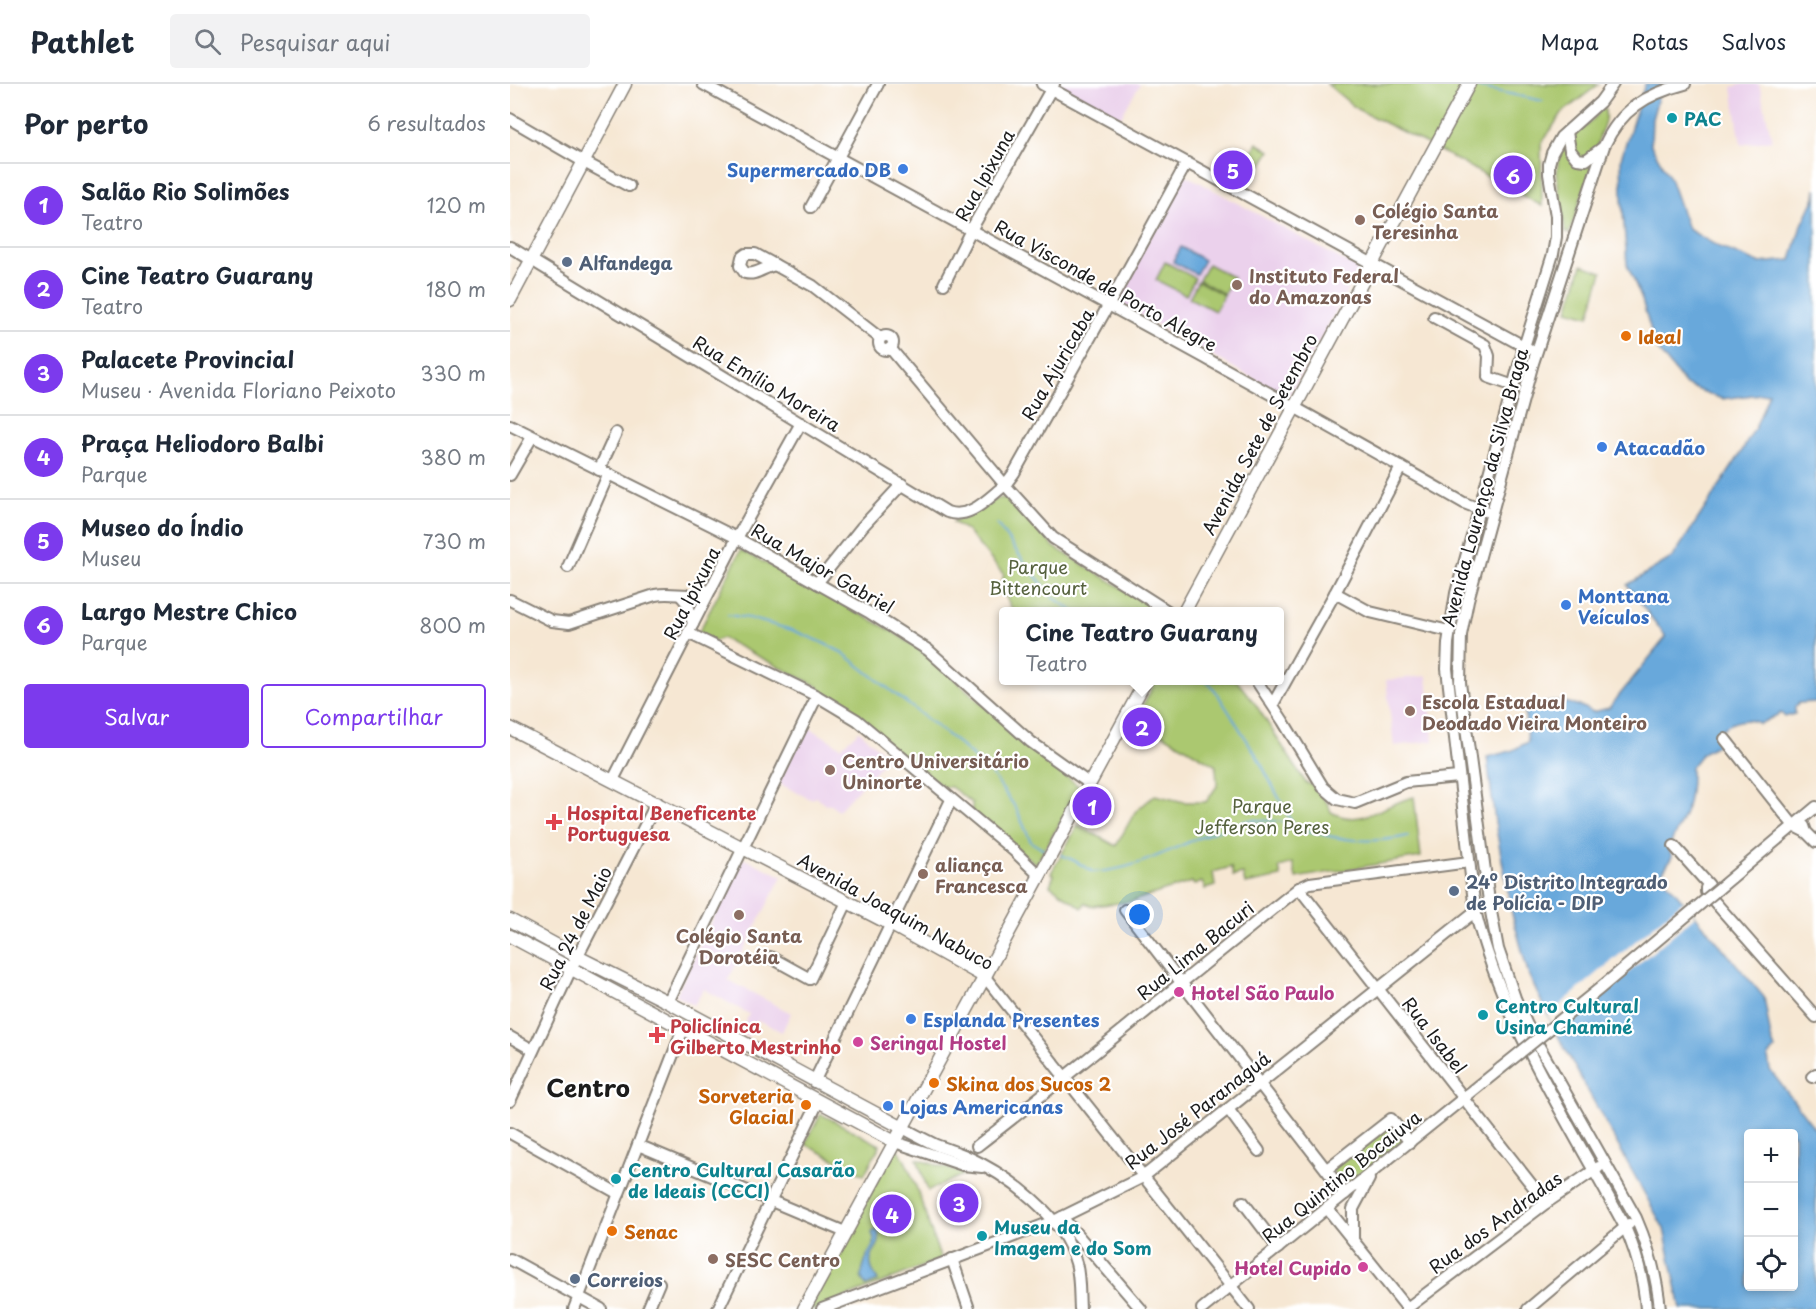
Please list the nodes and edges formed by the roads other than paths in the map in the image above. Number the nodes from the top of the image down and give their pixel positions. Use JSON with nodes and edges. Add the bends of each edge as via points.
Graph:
{"nodes":[{"id":1,"x":625,"y":84,"type":"edge"},
{"id":2,"x":703,"y":84,"type":"edge"},
{"id":3,"x":878,"y":84,"type":"edge"},
{"id":4,"x":1469,"y":84,"type":"edge"},
{"id":5,"x":1613,"y":84,"type":"edge"},
{"id":6,"x":1684,"y":84,"type":"edge"},
{"id":7,"x":1049,"y":86,"type":"edge"},
{"id":8,"x":510,"y":118,"type":"edge"},
{"id":9,"x":1567,"y":132,"type":"junction"},
{"id":10,"x":1604,"y":146,"type":"junction"},
{"id":11,"x":837,"y":158,"type":"junction"},
{"id":12,"x":584,"y":162,"type":"junction"},
{"id":13,"x":1186,"y":164,"type":"junction"},
{"id":14,"x":629,"y":186,"type":"dead end"},
{"id":15,"x":811,"y":207,"type":"dead end"},
{"id":16,"x":971,"y":230,"type":"junction"},
{"id":17,"x":510,"y":247,"type":"edge"},
{"id":18,"x":532,"y":260,"type":"junction"},
{"id":19,"x":1371,"y":264,"type":"junction"},
{"id":20,"x":775,"y":265,"type":"dead end"},
{"id":21,"x":944,"y":284,"type":"dead end"},
{"id":22,"x":510,"y":300,"type":"edge"},
{"id":23,"x":1108,"y":306,"type":"junction"},
{"id":24,"x":1434,"y":317,"type":"dead end"},
{"id":25,"x":1524,"y":347,"type":"junction"},
{"id":26,"x":1536,"y":352,"type":"junction"},
{"id":27,"x":1514,"y":386,"type":"junction"},
{"id":28,"x":1294,"y":406,"type":"junction"},
{"id":29,"x":801,"y":423,"type":"junction"},
{"id":30,"x":510,"y":425,"type":"edge"},
{"id":31,"x":616,"y":433,"type":"dead end"},
{"id":32,"x":532,"y":437,"type":"junction"},
{"id":33,"x":1401,"y":467,"type":"junction"},
{"id":34,"x":603,"y":473,"type":"junction"},
{"id":35,"x":510,"y":475,"type":"edge"},
{"id":36,"x":902,"y":484,"type":"junction"},
{"id":37,"x":1006,"y":485,"type":"junction"},
{"id":38,"x":989,"y":498,"type":"junction"},
{"id":39,"x":1022,"y":504,"type":"junction"},
{"id":40,"x":1480,"y":510,"type":"junction"},
{"id":41,"x":1492,"y":513,"type":"junction"},
{"id":42,"x":737,"y":538,"type":"junction"},
{"id":43,"x":568,"y":567,"type":"dead end"},
{"id":44,"x":817,"y":583,"type":"junction"},
{"id":45,"x":1458,"y":585,"type":"junction"},
{"id":46,"x":1471,"y":588,"type":"junction"},
{"id":47,"x":711,"y":589,"type":"junction"},
{"id":48,"x":1335,"y":593,"type":"junction"},
{"id":49,"x":681,"y":596,"type":"junction"},
{"id":50,"x":510,"y":600,"type":"edge"},
{"id":51,"x":1161,"y":607,"type":"edge"},
{"id":52,"x":1187,"y":607,"type":"edge"},
{"id":53,"x":691,"y":628,"type":"junction"},
{"id":54,"x":1449,"y":631,"type":"junction"},
{"id":55,"x":1284,"y":684,"type":"edge"},
{"id":56,"x":1144,"y":685,"type":"edge"},
{"id":57,"x":1259,"y":685,"type":"edge"},
{"id":58,"x":1284,"y":685,"type":"edge"},
{"id":59,"x":817,"y":696,"type":"junction"},
{"id":60,"x":1273,"y":704,"type":"junction"},
{"id":61,"x":510,"y":728,"type":"edge"},
{"id":62,"x":1725,"y":739,"type":"dead end"},
{"id":63,"x":1458,"y":777,"type":"junction"},
{"id":64,"x":614,"y":780,"type":"junction"},
{"id":65,"x":1090,"y":784,"type":"junction"},
{"id":66,"x":951,"y":800,"type":"junction"},
{"id":67,"x":657,"y":802,"type":"junction"},
{"id":68,"x":1476,"y":802,"type":"junction"},
{"id":69,"x":1461,"y":805,"type":"junction"},
{"id":70,"x":1816,"y":807,"type":"edge"},
{"id":71,"x":1798,"y":822,"type":"junction"},
{"id":72,"x":1816,"y":842,"type":"edge"},
{"id":73,"x":1674,"y":846,"type":"dead end"},
{"id":74,"x":744,"y":848,"type":"junction"},
{"id":75,"x":1469,"y":862,"type":"junction"},
{"id":76,"x":1040,"y":876,"type":"junction"},
{"id":77,"x":1299,"y":888,"type":"junction"},
{"id":78,"x":847,"y":902,"type":"junction"},
{"id":79,"x":1489,"y":902,"type":"junction"},
{"id":80,"x":1125,"y":910,"type":"dead end"},
{"id":81,"x":1475,"y":911,"type":"junction"},
{"id":82,"x":510,"y":920,"type":"edge"},
{"id":83,"x":890,"y":924,"type":"junction"},
{"id":84,"x":510,"y":936,"type":"edge"},
{"id":85,"x":578,"y":957,"type":"junction"},
{"id":86,"x":770,"y":957,"type":"dead end"},
{"id":87,"x":572,"y":969,"type":"junction"},
{"id":88,"x":985,"y":978,"type":"junction"},
{"id":89,"x":1181,"y":982,"type":"junction"},
{"id":90,"x":1378,"y":990,"type":"junction"},
{"id":91,"x":668,"y":1002,"type":"junction"},
{"id":92,"x":1816,"y":1017,"type":"edge"},
{"id":93,"x":683,"y":1029,"type":"junction"},
{"id":94,"x":510,"y":1037,"type":"edge"},
{"id":95,"x":533,"y":1050,"type":"junction"},
{"id":96,"x":1066,"y":1077,"type":"junction"},
{"id":97,"x":814,"y":1082,"type":"junction"},
{"id":98,"x":1259,"y":1083,"type":"junction"},
{"id":99,"x":1464,"y":1099,"type":"junction"},
{"id":100,"x":510,"y":1101,"type":"edge"},
{"id":101,"x":818,"y":1102,"type":"junction"},
{"id":102,"x":1228,"y":1109,"type":"junction"},
{"id":103,"x":903,"y":1128,"type":"junction"},
{"id":104,"x":510,"y":1133,"type":"edge"},
{"id":105,"x":895,"y":1142,"type":"junction"},
{"id":106,"x":1410,"y":1142,"type":"junction"},
{"id":107,"x":638,"y":1145,"type":"junction"},
{"id":108,"x":977,"y":1146,"type":"dead end"},
{"id":109,"x":1259,"y":1152,"type":"dead end"},
{"id":110,"x":1605,"y":1162,"type":"junction"},
{"id":111,"x":985,"y":1167,"type":"junction"},
{"id":112,"x":1327,"y":1169,"type":"junction"},
{"id":113,"x":1593,"y":1170,"type":"junction"},
{"id":114,"x":1372,"y":1173,"type":"junction"},
{"id":115,"x":1143,"y":1176,"type":"junction"},
{"id":116,"x":619,"y":1194,"type":"junction"},
{"id":117,"x":1345,"y":1194,"type":"junction"},
{"id":118,"x":770,"y":1200,"type":"junction"},
{"id":119,"x":1243,"y":1202,"type":"dead end"},
{"id":120,"x":1546,"y":1203,"type":"junction"},
{"id":121,"x":1327,"y":1208,"type":"junction"},
{"id":122,"x":1636,"y":1218,"type":"junction"},
{"id":123,"x":1058,"y":1219,"type":"junction"},
{"id":124,"x":1626,"y":1227,"type":"junction"},
{"id":125,"x":846,"y":1232,"type":"junction"},
{"id":126,"x":1353,"y":1241,"type":"junction"},
{"id":127,"x":1278,"y":1248,"type":"junction"},
{"id":128,"x":510,"y":1259,"type":"edge"},
{"id":129,"x":952,"y":1259,"type":"junction"},
{"id":130,"x":659,"y":1283,"type":"dead end"},
{"id":131,"x":1231,"y":1286,"type":"junction"},
{"id":132,"x":579,"y":1297,"type":"junction"},
{"id":133,"x":574,"y":1309,"type":"edge"},
{"id":134,"x":601,"y":1309,"type":"edge"},
{"id":135,"x":648,"y":1309,"type":"edge"},
{"id":136,"x":718,"y":1309,"type":"edge"},
{"id":137,"x":804,"y":1309,"type":"edge"},
{"id":138,"x":822,"y":1309,"type":"edge"},
{"id":139,"x":969,"y":1309,"type":"edge"},
{"id":140,"x":1080,"y":1309,"type":"edge"},
{"id":141,"x":1141,"y":1309,"type":"edge"},
{"id":142,"x":1202,"y":1309,"type":"edge"},
{"id":143,"x":1249,"y":1309,"type":"edge"},
{"id":144,"x":1407,"y":1309,"type":"edge"},
{"id":145,"x":1528,"y":1309,"type":"edge"},
{"id":146,"x":1646,"y":1309,"type":"edge"},
{"id":147,"x":1660,"y":1309,"type":"edge"}],
"edges":[{"from":1,"to":12,"type":"main road"},
{"from":2,"to":11,"type":"street","name":"Rua Visconde de Porto Alegre"},
{"from":3,"to":11,"type":"street"},
{"from":4,"to":19,"type":"main road","name":"Avenida Sete de Setembro"},
{"from":5,"to":9,"type":"street","name":"Avenida Lourenço da Silva Braga","via":[[1600,102]]},
{"from":6,"to":10,"type":"street","name":"Avenida Lourenço da Silva Braga","via":[[1663,90],[1630,109],[1614,126]]},
{"from":7,"to":13,"type":"street"},
{"from":7,"to":16,"type":"street","name":"Rua Ipixuna"},
{"from":8,"to":12,"type":"street"},
{"from":9,"to":10,"type":"street","via":[[1567,143],[1577,159],[1592,158]]},
{"from":9,"to":25,"type":"street","name":"Avenida Lourenço da Silva Braga","via":[[1556,144],[1549,164],[1556,237]]},
{"from":10,"to":26,"type":"street","name":"Avenida Lourenço da Silva Braga"},
{"from":11,"to":15,"type":"street"},
{"from":11,"to":16,"type":"street","name":"Rua Visconde de Porto Alegre"},
{"from":12,"to":14,"type":"street"},
{"from":12,"to":18,"type":"main road"},
{"from":13,"to":19,"type":"street"},
{"from":13,"to":23,"type":"street","name":"Rua Ajuricaba"},
{"from":16,"to":21,"type":"street","name":"Rua Ipixuna"},
{"from":16,"to":23,"type":"street","name":"Rua Visconde de Porto Alegre"},
{"from":17,"to":18,"type":"street","name":"Rua Emílio Moreira"},
{"from":18,"to":22,"type":"main road"},
{"from":18,"to":29,"type":"street","name":"Rua Emílio Moreira"},
{"from":19,"to":25,"type":"street"},
{"from":19,"to":28,"type":"main road","name":"Avenida Sete de Setembro"},
{"from":20,"to":37,"type":"street","via":[[813,286],[880,338],[881,349],[890,348]]},
{"from":23,"to":28,"type":"street","name":"Rua Visconde de Porto Alegre"},
{"from":23,"to":37,"type":"street","name":"Rua Ajuricaba"},
{"from":24,"to":27,"type":"street","via":[[1485,345],[1488,377]]},
{"from":25,"to":26,"type":"street"},
{"from":25,"to":27,"type":"street","name":"Avenida Lourenço da Silva Braga"},
{"from":26,"to":41,"type":"street","name":"Avenida Lourenço da Silva Braga"},
{"from":27,"to":40,"type":"street","name":"Avenida Lourenço da Silva Braga"},
{"from":28,"to":33,"type":"street","name":"Rua Visconde de Porto Alegre"},
{"from":28,"to":52,"type":"main road","name":"Avenida Sete de Setembro"},
{"from":29,"to":36,"type":"street","name":"Rua Emílio Moreira"},
{"from":29,"to":42,"type":"street","name":"Rua Ipixuna"},
{"from":30,"to":32,"type":"street","name":"Rua Major Gabriel"},
{"from":31,"to":34,"type":"street"},
{"from":32,"to":34,"type":"street","name":"Rua Major Gabriel"},
{"from":32,"to":35,"type":"street"},
{"from":33,"to":40,"type":"street","name":"Rua Visconde de Porto Alegre"},
{"from":33,"to":48,"type":"street"},
{"from":34,"to":42,"type":"street","name":"Rua Major Gabriel"},
{"from":34,"to":43,"type":"street"},
{"from":36,"to":38,"type":"street","name":"Rua Emílio Moreira","via":[[954,515],[971,511]]},
{"from":36,"to":44,"type":"street"},
{"from":37,"to":38,"type":"street","name":"Rua Emílio Moreira"},
{"from":37,"to":39,"type":"street"},
{"from":38,"to":39,"type":"street","via":[[1006,496]]},
{"from":39,"to":51,"type":"street","via":[[1061,544]]},
{"from":40,"to":41,"type":"street","name":"Rua Visconde de Porto Alegre"},
{"from":40,"to":45,"type":"street","name":"Avenida Lourenço da Silva Braga"},
{"from":41,"to":46,"type":"street","name":"Avenida Lourenço da Silva Braga"},
{"from":42,"to":44,"type":"street","name":"Rua Major Gabriel"},
{"from":42,"to":47,"type":"street","name":"Rua Ipixuna"},
{"from":44,"to":65,"type":"street","name":"Rua Major Gabriel","via":[[928,650],[1031,742]]},
{"from":45,"to":46,"type":"street"},
{"from":45,"to":54,"type":"street","name":"Avenida Lourenço da Silva Braga"},
{"from":46,"to":68,"type":"street","name":"Avenida Lourenço da Silva Braga","via":[[1459,667]]},
{"from":47,"to":49,"type":"street"},
{"from":47,"to":53,"type":"street","name":"Rua Ipixuna"},
{"from":48,"to":54,"type":"street","via":[[1370,612]]},
{"from":48,"to":55,"type":"street"},
{"from":49,"to":50,"type":"street","via":[[655,595],[569,622],[552,621]]},
{"from":49,"to":53,"type":"street","via":[[688,604]]},
{"from":53,"to":59,"type":"street"},
{"from":53,"to":64,"type":"street","name":"Rua Ipixuna"},
{"from":54,"to":63,"type":"street","name":"Avenida Lourenço da Silva Braga","via":[[1447,669]]},
{"from":56,"to":65,"type":"main road"},
{"from":57,"to":60,"type":"street"},
{"from":58,"to":60,"type":"street"},
{"from":59,"to":66,"type":"street","via":[[857,720]]},
{"from":59,"to":74,"type":"street"},
{"from":60,"to":63,"type":"street","via":[[1323,787],[1337,799],[1355,802],[1406,782]]},
{"from":61,"to":64,"type":"main road","name":"Avenida Joaquim Nabuco"},
{"from":62,"to":71,"type":"street"},
{"from":63,"to":69,"type":"street","name":"Avenida Lourenço da Silva Braga"},
{"from":64,"to":67,"type":"main road","name":"Avenida Joaquim Nabuco"},
{"from":65,"to":76,"type":"main road"},
{"from":66,"to":76,"type":"street"},
{"from":66,"to":83,"type":"street"},
{"from":67,"to":74,"type":"main road","name":"Avenida Joaquim Nabuco"},
{"from":67,"to":85,"type":"street","name":"Rua 24 de Maio"},
{"from":68,"to":69,"type":"street"},
{"from":68,"to":79,"type":"street","name":"Avenida Lourenço da Silva Braga"},
{"from":69,"to":75,"type":"street","name":"Avenida Lourenço da Silva Braga"},
{"from":70,"to":71,"type":"street","name":"Rua Quintino Bocaiuva"},
{"from":71,"to":72,"type":"street"},
{"from":71,"to":99,"type":"street","name":"Rua Quintino Bocaiuva","bridge":true},
{"from":73,"to":92,"type":"street","via":[[1709,885],[1706,892]]},
{"from":74,"to":78,"type":"main road","name":"Avenida Joaquim Nabuco"},
{"from":74,"to":91,"type":"street"},
{"from":75,"to":77,"type":"street","name":"Rua Lima Bacuri","via":[[1310,883]]},
{"from":75,"to":81,"type":"street","name":"Avenida Lourenço da Silva Braga"},
{"from":76,"to":88,"type":"main road"},
{"from":77,"to":89,"type":"street","name":"Rua Lima Bacuri"},
{"from":77,"to":90,"type":"street","name":"Rua Isabel"},
{"from":78,"to":83,"type":"main road","name":"Avenida Joaquim Nabuco"},
{"from":78,"to":86,"type":"street","via":[[810,979]]},
{"from":79,"to":81,"type":"street","name":"Rua José Paranaguá"},
{"from":79,"to":110,"type":"street","name":"Avenida Lourenço da Silva Braga","via":[[1498,949],[1527,1025]]},
{"from":80,"to":89,"type":"street"},
{"from":81,"to":90,"type":"street","name":"Rua José Paranaguá"},
{"from":81,"to":113,"type":"street","name":"Avenida Lourenço da Silva Braga","via":[[1506,1006]]},
{"from":82,"to":85,"type":"main road"},
{"from":83,"to":88,"type":"main road","name":"Avenida Joaquim Nabuco"},
{"from":83,"to":97,"type":"street"},
{"from":84,"to":87,"type":"main road"},
{"from":85,"to":87,"type":"street","name":"Rua 24 de Maio"},
{"from":85,"to":91,"type":"main road"},
{"from":87,"to":93,"type":"main road"},
{"from":87,"to":95,"type":"street","name":"Rua 24 de Maio"},
{"from":88,"to":96,"type":"street","name":"Avenida Joaquim Nabuco"},
{"from":88,"to":103,"type":"main road"},
{"from":89,"to":96,"type":"street","name":"Rua Lima Bacuri"},
{"from":89,"to":98,"type":"street"},
{"from":90,"to":98,"type":"street","name":"Rua José Paranaguá"},
{"from":90,"to":99,"type":"street","name":"Rua Isabel"},
{"from":91,"to":97,"type":"main road"},
{"from":93,"to":101,"type":"main road"},
{"from":93,"to":107,"type":"street"},
{"from":94,"to":95,"type":"street"},
{"from":95,"to":100,"type":"street","name":"Rua 24 de Maio"},
{"from":96,"to":108,"type":"street","name":"Rua Lima Bacuri"},
{"from":96,"to":115,"type":"street","name":"Avenida Joaquim Nabuco"},
{"from":97,"to":103,"type":"main road"},
{"from":98,"to":102,"type":"street","name":"Rua José Paranaguá"},
{"from":98,"to":112,"type":"street"},
{"from":99,"to":106,"type":"street","name":"Rua Quintino Bocaiuva"},
{"from":99,"to":120,"type":"street","name":"Rua Isabel"},
{"from":101,"to":105,"type":"main road"},
{"from":101,"to":118,"type":"street"},
{"from":102,"to":109,"type":"street"},
{"from":102,"to":115,"type":"street","name":"Rua José Paranaguá"},
{"from":103,"to":105,"type":"main road"},
{"from":103,"to":111,"type":"street"},
{"from":104,"to":116,"type":"street"},
{"from":105,"to":111,"type":"street","via":[[963,1165]]},
{"from":105,"to":125,"type":"main road"},
{"from":106,"to":112,"type":"street","via":[[1390,1119]]},
{"from":106,"to":114,"type":"street","name":"Rua Quintino Bocaiuva"},
{"from":107,"to":116,"type":"street"},
{"from":107,"to":118,"type":"street"},
{"from":110,"to":113,"type":"street","name":"Rua dos Andradas"},
{"from":110,"to":122,"type":"street","name":"Avenida Lourenço da Silva Braga"},
{"from":111,"to":123,"type":"street"},
{"from":112,"to":117,"type":"street"},
{"from":113,"to":120,"type":"street","name":"Rua dos Andradas"},
{"from":113,"to":124,"type":"street","name":"Avenida Lourenço da Silva Braga"},
{"from":114,"to":117,"type":"street","name":"Rua Quintino Bocaiuva"},
{"from":114,"to":126,"type":"street","via":[[1353,1209]]},
{"from":115,"to":123,"type":"street","name":"Rua José Paranaguá"},
{"from":115,"to":131,"type":"street","name":"Avenida Joaquim Nabuco"},
{"from":116,"to":132,"type":"street"},
{"from":117,"to":121,"type":"street","name":"Rua Quintino Bocaiuva"},
{"from":118,"to":125,"type":"street"},
{"from":118,"to":136,"type":"street"},
{"from":119,"to":127,"type":"street"},
{"from":120,"to":144,"type":"street","name":"Rua dos Andradas"},
{"from":121,"to":126,"type":"street"},
{"from":121,"to":127,"type":"street","name":"Rua Quintino Bocaiuva"},
{"from":122,"to":124,"type":"street"},
{"from":122,"to":147,"type":"street","name":"Avenida Lourenço da Silva Braga","via":[[1648,1246]]},
{"from":123,"to":129,"type":"street","name":"Rua José Paranaguá"},
{"from":123,"to":140,"type":"street","via":[[1076,1263]]},
{"from":123,"to":141,"type":"street"},
{"from":124,"to":145,"type":"street"},
{"from":124,"to":146,"type":"street","name":"Avenida Lourenço da Silva Braga","via":[[1640,1270]]},
{"from":125,"to":137,"type":"main road"},
{"from":126,"to":144,"type":"street"},
{"from":127,"to":131,"type":"street","name":"Rua Quintino Bocaiuva"},
{"from":128,"to":132,"type":"street"},
{"from":129,"to":138,"type":"street","name":"Rua José Paranaguá"},
{"from":129,"to":139,"type":"street"},
{"from":130,"to":135,"type":"street"},
{"from":131,"to":142,"type":"street","name":"Rua Quintino Bocaiuva"},
{"from":131,"to":143,"type":"street","name":"Avenida Joaquim Nabuco"},
{"from":132,"to":133,"type":"street"},
{"from":132,"to":134,"type":"street"}]}
